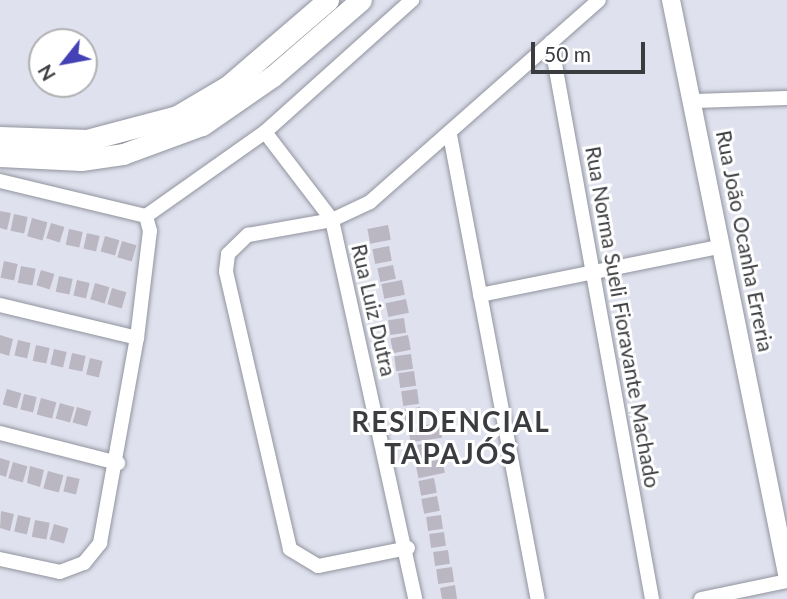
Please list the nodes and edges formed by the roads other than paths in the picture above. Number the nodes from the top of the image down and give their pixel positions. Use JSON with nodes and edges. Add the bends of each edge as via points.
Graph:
{"nodes":[{"id":1,"x":328,"y":0,"type":"edge"},
{"id":2,"x":360,"y":0,"type":"edge"},
{"id":3,"x":412,"y":0,"type":"edge"},
{"id":4,"x":599,"y":0,"type":"edge"},
{"id":5,"x":671,"y":0,"type":"edge"},
{"id":6,"x":551,"y":42,"type":"junction"},
{"id":7,"x":787,"y":98,"type":"edge"},
{"id":8,"x":694,"y":101,"type":"junction"},
{"id":9,"x":265,"y":132,"type":"junction"},
{"id":10,"x":450,"y":135,"type":"junction"},
{"id":11,"x":0,"y":137,"type":"edge"},
{"id":12,"x":0,"y":156,"type":"edge"},
{"id":13,"x":0,"y":181,"type":"edge"},
{"id":14,"x":146,"y":216,"type":"junction"},
{"id":15,"x":332,"y":220,"type":"junction"},
{"id":16,"x":722,"y":246,"type":"junction"},
{"id":17,"x":595,"y":272,"type":"junction"},
{"id":18,"x":480,"y":295,"type":"junction"},
{"id":19,"x":0,"y":305,"type":"edge"},
{"id":20,"x":137,"y":338,"type":"junction"},
{"id":21,"x":0,"y":433,"type":"edge"},
{"id":22,"x":118,"y":463,"type":"junction"},
{"id":23,"x":408,"y":548,"type":"junction"},
{"id":24,"x":0,"y":559,"type":"edge"},
{"id":25,"x":787,"y":574,"type":"edge"},
{"id":26,"x":787,"y":581,"type":"edge"},
{"id":27,"x":415,"y":599,"type":"edge"},
{"id":28,"x":538,"y":599,"type":"edge"},
{"id":29,"x":652,"y":599,"type":"edge"},
{"id":30,"x":701,"y":599,"type":"edge"}],
"edges":[{"from":1,"to":11,"type":"main road","via":[[228,86],[177,116],[87,140]]},
{"from":2,"to":12,"type":"main road","via":[[273,76],[202,125],[123,154],[80,160]]},
{"from":3,"to":9,"type":"street"},
{"from":4,"to":6,"type":"street"},
{"from":5,"to":8,"type":"street","name":"Rua João Ocanha Erreria"},
{"from":6,"to":10,"type":"street"},
{"from":6,"to":17,"type":"street","name":"Rua Norma Sueli Fioravante Machado"},
{"from":7,"to":8,"type":"street"},
{"from":8,"to":16,"type":"street","name":"Rua João Ocanha Erreria"},
{"from":9,"to":14,"type":"street"},
{"from":9,"to":15,"type":"street","name":"Rua Luiz Dutra"},
{"from":10,"to":15,"type":"street","via":[[370,202]]},
{"from":10,"to":18,"type":"street"},
{"from":13,"to":14,"type":"street"},
{"from":14,"to":20,"type":"street","via":[[150,231]]},
{"from":15,"to":23,"type":"street","name":"Rua Luiz Dutra"},
{"from":15,"to":23,"type":"street","via":[[254,233],[230,249],[226,271],[285,539],[302,561],[324,566]]},
{"from":16,"to":17,"type":"street"},
{"from":16,"to":25,"type":"street","name":"Rua João Ocanha Erreria"},
{"from":17,"to":18,"type":"street"},
{"from":17,"to":29,"type":"street","name":"Rua Norma Sueli Fioravante Machado"},
{"from":18,"to":28,"type":"street"},
{"from":19,"to":20,"type":"street"},
{"from":20,"to":22,"type":"street"},
{"from":21,"to":22,"type":"street"},
{"from":22,"to":24,"type":"street","via":[[100,543],[77,567],[52,572]]},
{"from":23,"to":27,"type":"street","name":"Rua Luiz Dutra"},
{"from":26,"to":30,"type":"street"}]}
